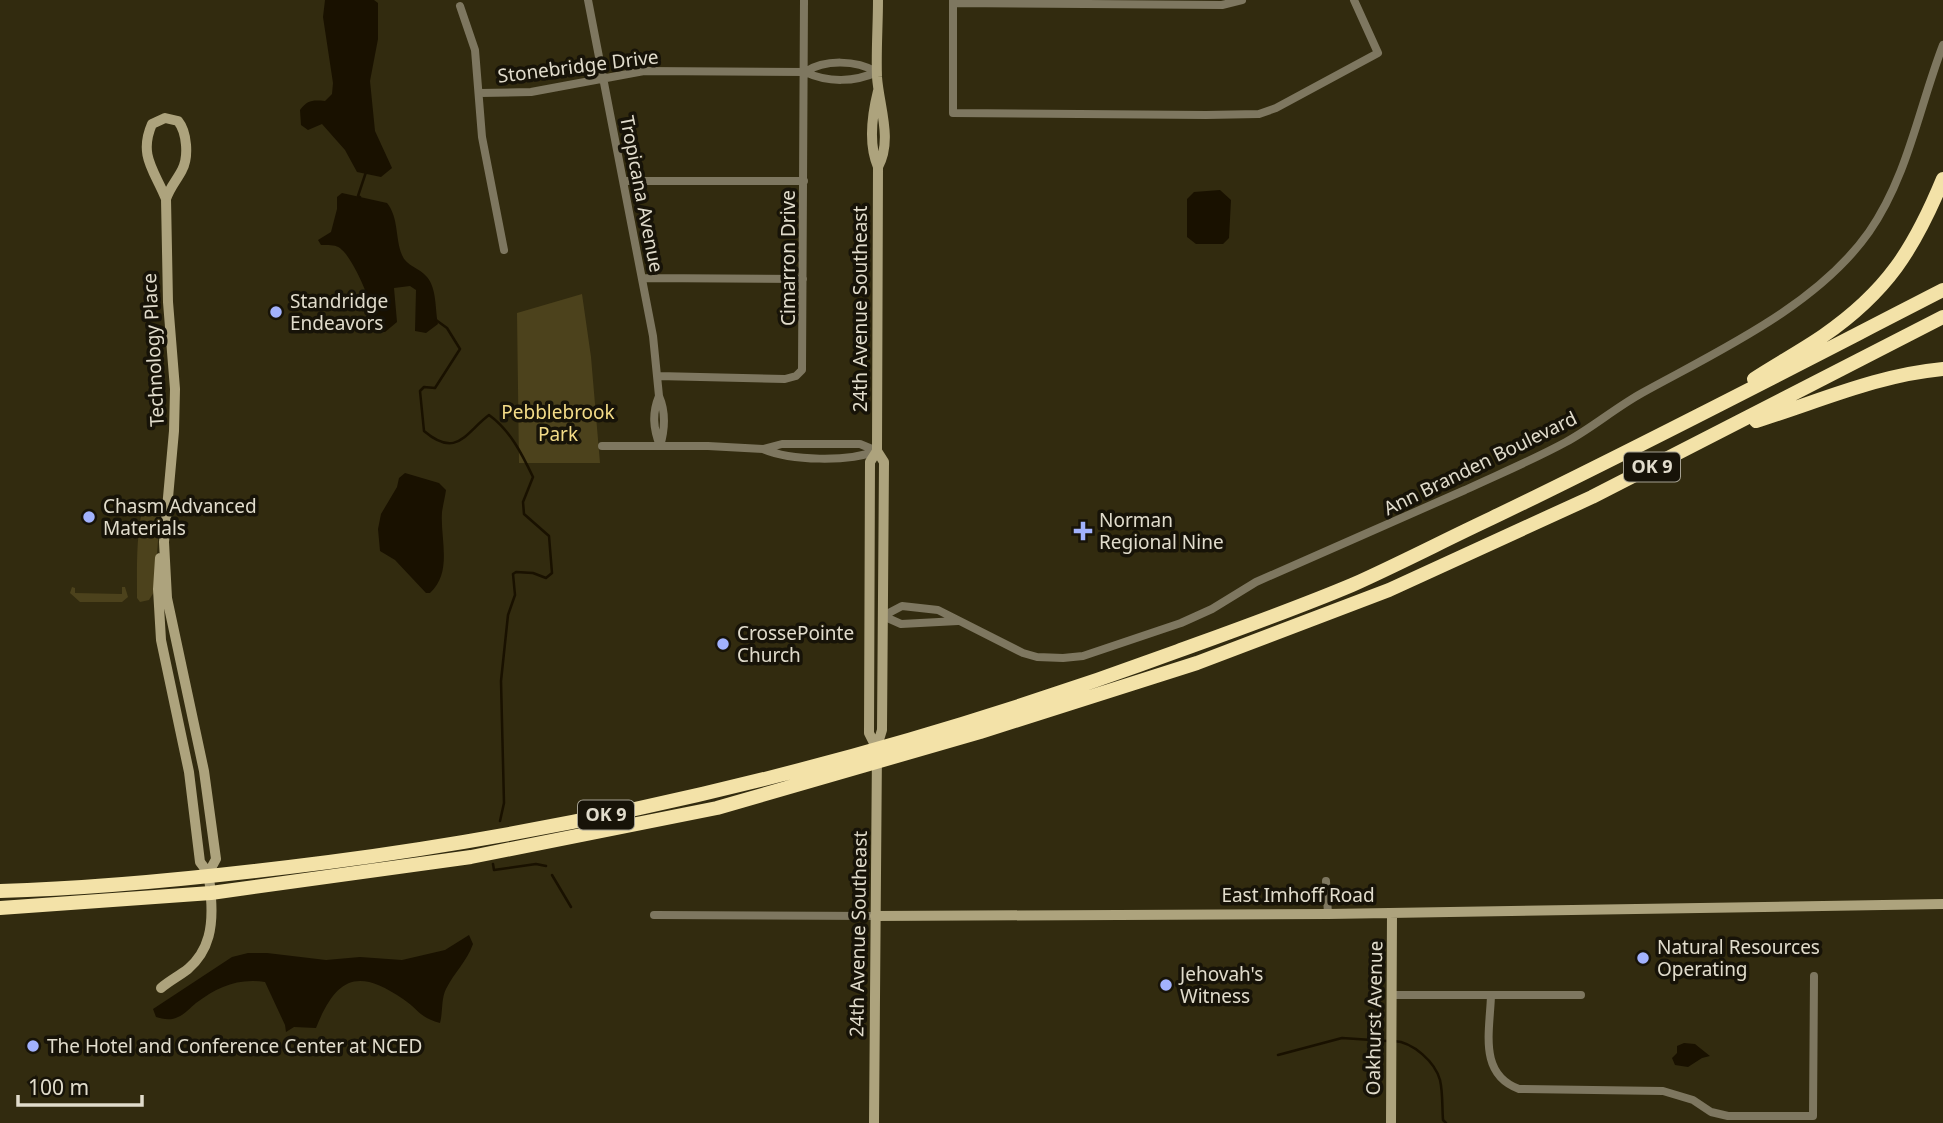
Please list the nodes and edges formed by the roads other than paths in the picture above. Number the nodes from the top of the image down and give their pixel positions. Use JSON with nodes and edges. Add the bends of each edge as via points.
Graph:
{"nodes":[{"id":1,"x":589,"y":0,"type":"edge"},
{"id":2,"x":804,"y":0,"type":"edge"},
{"id":3,"x":878,"y":0,"type":"edge"},
{"id":4,"x":1242,"y":0,"type":"edge"},
{"id":5,"x":1354,"y":0,"type":"edge"},
{"id":6,"x":953,"y":2,"type":"edge"},
{"id":7,"x":1063,"y":2,"type":"edge"},
{"id":8,"x":460,"y":6,"type":"dead end"},
{"id":9,"x":1943,"y":45,"type":"edge"},
{"id":10,"x":805,"y":72,"type":"junction"},
{"id":11,"x":877,"y":72,"type":"junction"},
{"id":12,"x":604,"y":78,"type":"junction"},
{"id":13,"x":480,"y":93,"type":"junction"},
{"id":14,"x":1943,"y":178,"type":"edge"},
{"id":15,"x":624,"y":181,"type":"junction"},
{"id":16,"x":804,"y":181,"type":"junction"},
{"id":17,"x":166,"y":199,"type":"junction"},
{"id":18,"x":504,"y":250,"type":"dead end"},
{"id":19,"x":642,"y":278,"type":"junction"},
{"id":20,"x":803,"y":279,"type":"junction"},
{"id":21,"x":1943,"y":290,"type":"edge"},
{"id":22,"x":1943,"y":317,"type":"edge"},
{"id":23,"x":1943,"y":369,"type":"edge"},
{"id":24,"x":659,"y":376,"type":"junction"},
{"id":25,"x":1704,"y":414,"type":"junction"},
{"id":26,"x":1717,"y":433,"type":"junction"},
{"id":27,"x":602,"y":446,"type":"dead end"},
{"id":28,"x":660,"y":446,"type":"junction"},
{"id":29,"x":763,"y":449,"type":"junction"},
{"id":30,"x":877,"y":451,"type":"junction"},
{"id":31,"x":883,"y":616,"type":"junction"},
{"id":32,"x":958,"y":621,"type":"junction"},
{"id":33,"x":877,"y":752,"type":"junction"},
{"id":34,"x":209,"y":874,"type":"junction"},
{"id":35,"x":1326,"y":881,"type":"dead end"},
{"id":36,"x":0,"y":891,"type":"edge"},
{"id":37,"x":211,"y":893,"type":"junction"},
{"id":38,"x":1943,"y":904,"type":"edge"},
{"id":39,"x":0,"y":908,"type":"edge"},
{"id":40,"x":1392,"y":913,"type":"junction"},
{"id":41,"x":1328,"y":914,"type":"junction"},
{"id":42,"x":654,"y":915,"type":"dead end"},
{"id":43,"x":875,"y":916,"type":"junction"},
{"id":44,"x":1814,"y":976,"type":"dead end"},
{"id":45,"x":161,"y":988,"type":"dead end"},
{"id":46,"x":1392,"y":995,"type":"junction"},
{"id":47,"x":1491,"y":995,"type":"junction"},
{"id":48,"x":1581,"y":995,"type":"dead end"},
{"id":49,"x":874,"y":1123,"type":"edge"},
{"id":50,"x":1391,"y":1123,"type":"edge"}],
"edges":[{"from":1,"to":12,"type":"street","name":"Tropicana Avenue"},
{"from":2,"to":10,"type":"street","name":"Cimarron Drive"},
{"from":3,"to":11,"type":"street","name":"24th Avenue Southeast"},
{"from":4,"to":7,"type":"street","via":[[1222,5]]},
{"from":5,"to":6,"type":"street","via":[[1378,53],[1276,108],[1259,114],[1206,116],[953,113]]},
{"from":6,"to":7,"type":"street"},
{"from":8,"to":13,"type":"street","via":[[475,50]]},
{"from":9,"to":32,"type":"street","name":"Ann Branden Boulevard","via":[[1896,179],[1871,229],[1843,263],[1756,330],[1641,394],[1567,442],[1256,582],[1188,620],[1083,656],[1037,657]]},
{"from":10,"to":11,"type":"street","name":"Stonebridge Drive","via":[[819,79],[861,79]]},
{"from":10,"to":11,"type":"street","name":"Stonebridge Drive","via":[[818,64],[863,64]]},
{"from":10,"to":12,"type":"street","name":"Stonebridge Drive","via":[[662,70]]},
{"from":10,"to":16,"type":"street","name":"Cimarron Drive"},
{"from":11,"to":30,"type":"street","name":"24th Avenue Southeast","via":[[872,153],[877,167]]},
{"from":12,"to":13,"type":"street","name":"Stonebridge Drive","via":[[531,93]]},
{"from":12,"to":15,"type":"street","name":"Tropicana Avenue"},
{"from":13,"to":18,"type":"street","via":[[483,146]]},
{"from":14,"to":25,"type":"highway","via":[[1913,245],[1868,300],[1821,338]]},
{"from":15,"to":16,"type":"street"},
{"from":15,"to":19,"type":"street","name":"Tropicana Avenue"},
{"from":16,"to":20,"type":"street","name":"Cimarron Drive"},
{"from":17,"to":17,"type":"street","name":"Technology Place","via":[[185,162],[186,139],[178,121],[165,118],[152,124],[147,144],[148,163]]},
{"from":17,"to":34,"type":"street","name":"Technology Place","via":[[175,401],[164,542],[169,615],[204,771],[216,859]]},
{"from":19,"to":20,"type":"street"},
{"from":19,"to":24,"type":"street","name":"Tropicana Avenue"},
{"from":20,"to":24,"type":"street","name":"Cimarron Drive","via":[[804,364],[800,373],[785,379]]},
{"from":21,"to":25,"type":"highway","number":"OK 9"},
{"from":22,"to":26,"type":"highway","number":"OK 9"},
{"from":23,"to":26,"type":"highway","via":[[1855,387]]},
{"from":24,"to":28,"type":"street","name":"Tropicana Avenue","via":[[664,407]]},
{"from":25,"to":33,"type":"highway","number":"OK 9","via":[[1353,584],[1124,671]]},
{"from":26,"to":33,"type":"highway","number":"OK 9","via":[[1562,511],[1355,605],[1198,663]]},
{"from":27,"to":28,"type":"street"},
{"from":28,"to":29,"type":"street"},
{"from":29,"to":30,"type":"street","via":[[782,444],[860,444]]},
{"from":29,"to":30,"type":"street","via":[[795,457],[860,457]]},
{"from":30,"to":31,"type":"street","name":"24th Avenue Southeast","via":[[884,461]]},
{"from":30,"to":33,"type":"street","name":"24th Avenue Southeast","via":[[870,462],[869,707],[869,733]]},
{"from":31,"to":32,"type":"street","name":"Ann Branden Boulevard","via":[[901,624]]},
{"from":31,"to":32,"type":"street","name":"Ann Branden Boulevard","via":[[902,606],[920,607]]},
{"from":31,"to":33,"type":"street","name":"24th Avenue Southeast","via":[[882,730]]},
{"from":33,"to":34,"type":"highway","number":"OK 9","via":[[648,806],[474,840]]},
{"from":33,"to":37,"type":"highway","number":"OK 9","via":[[716,808],[485,855]]},
{"from":33,"to":43,"type":"street","name":"24th Avenue Southeast"},
{"from":34,"to":36,"type":"highway","number":"OK 9","via":[[71,889]]},
{"from":34,"to":37,"type":"street","name":"Technology Place"},
{"from":35,"to":41,"type":"street"},
{"from":37,"to":39,"type":"highway","number":"OK 9"},
{"from":37,"to":45,"type":"street","name":"Technology Place","via":[[213,918],[205,948],[190,967]]},
{"from":38,"to":40,"type":"street","name":"East Imhoff Road"},
{"from":40,"to":41,"type":"street","name":"East Imhoff Road"},
{"from":40,"to":46,"type":"street","name":"Oakhurst Avenue"},
{"from":41,"to":43,"type":"street","name":"East Imhoff Road"},
{"from":42,"to":43,"type":"street","name":"East Imhoff Road"},
{"from":43,"to":49,"type":"street","name":"24th Avenue Southeast"},
{"from":44,"to":47,"type":"street","via":[[1813,1116],[1728,1116],[1663,1091],[1519,1089],[1508,1085],[1499,1079],[1490,1058]]},
{"from":46,"to":47,"type":"street"},
{"from":46,"to":50,"type":"street","name":"Oakhurst Avenue"},
{"from":47,"to":48,"type":"street"}]}
